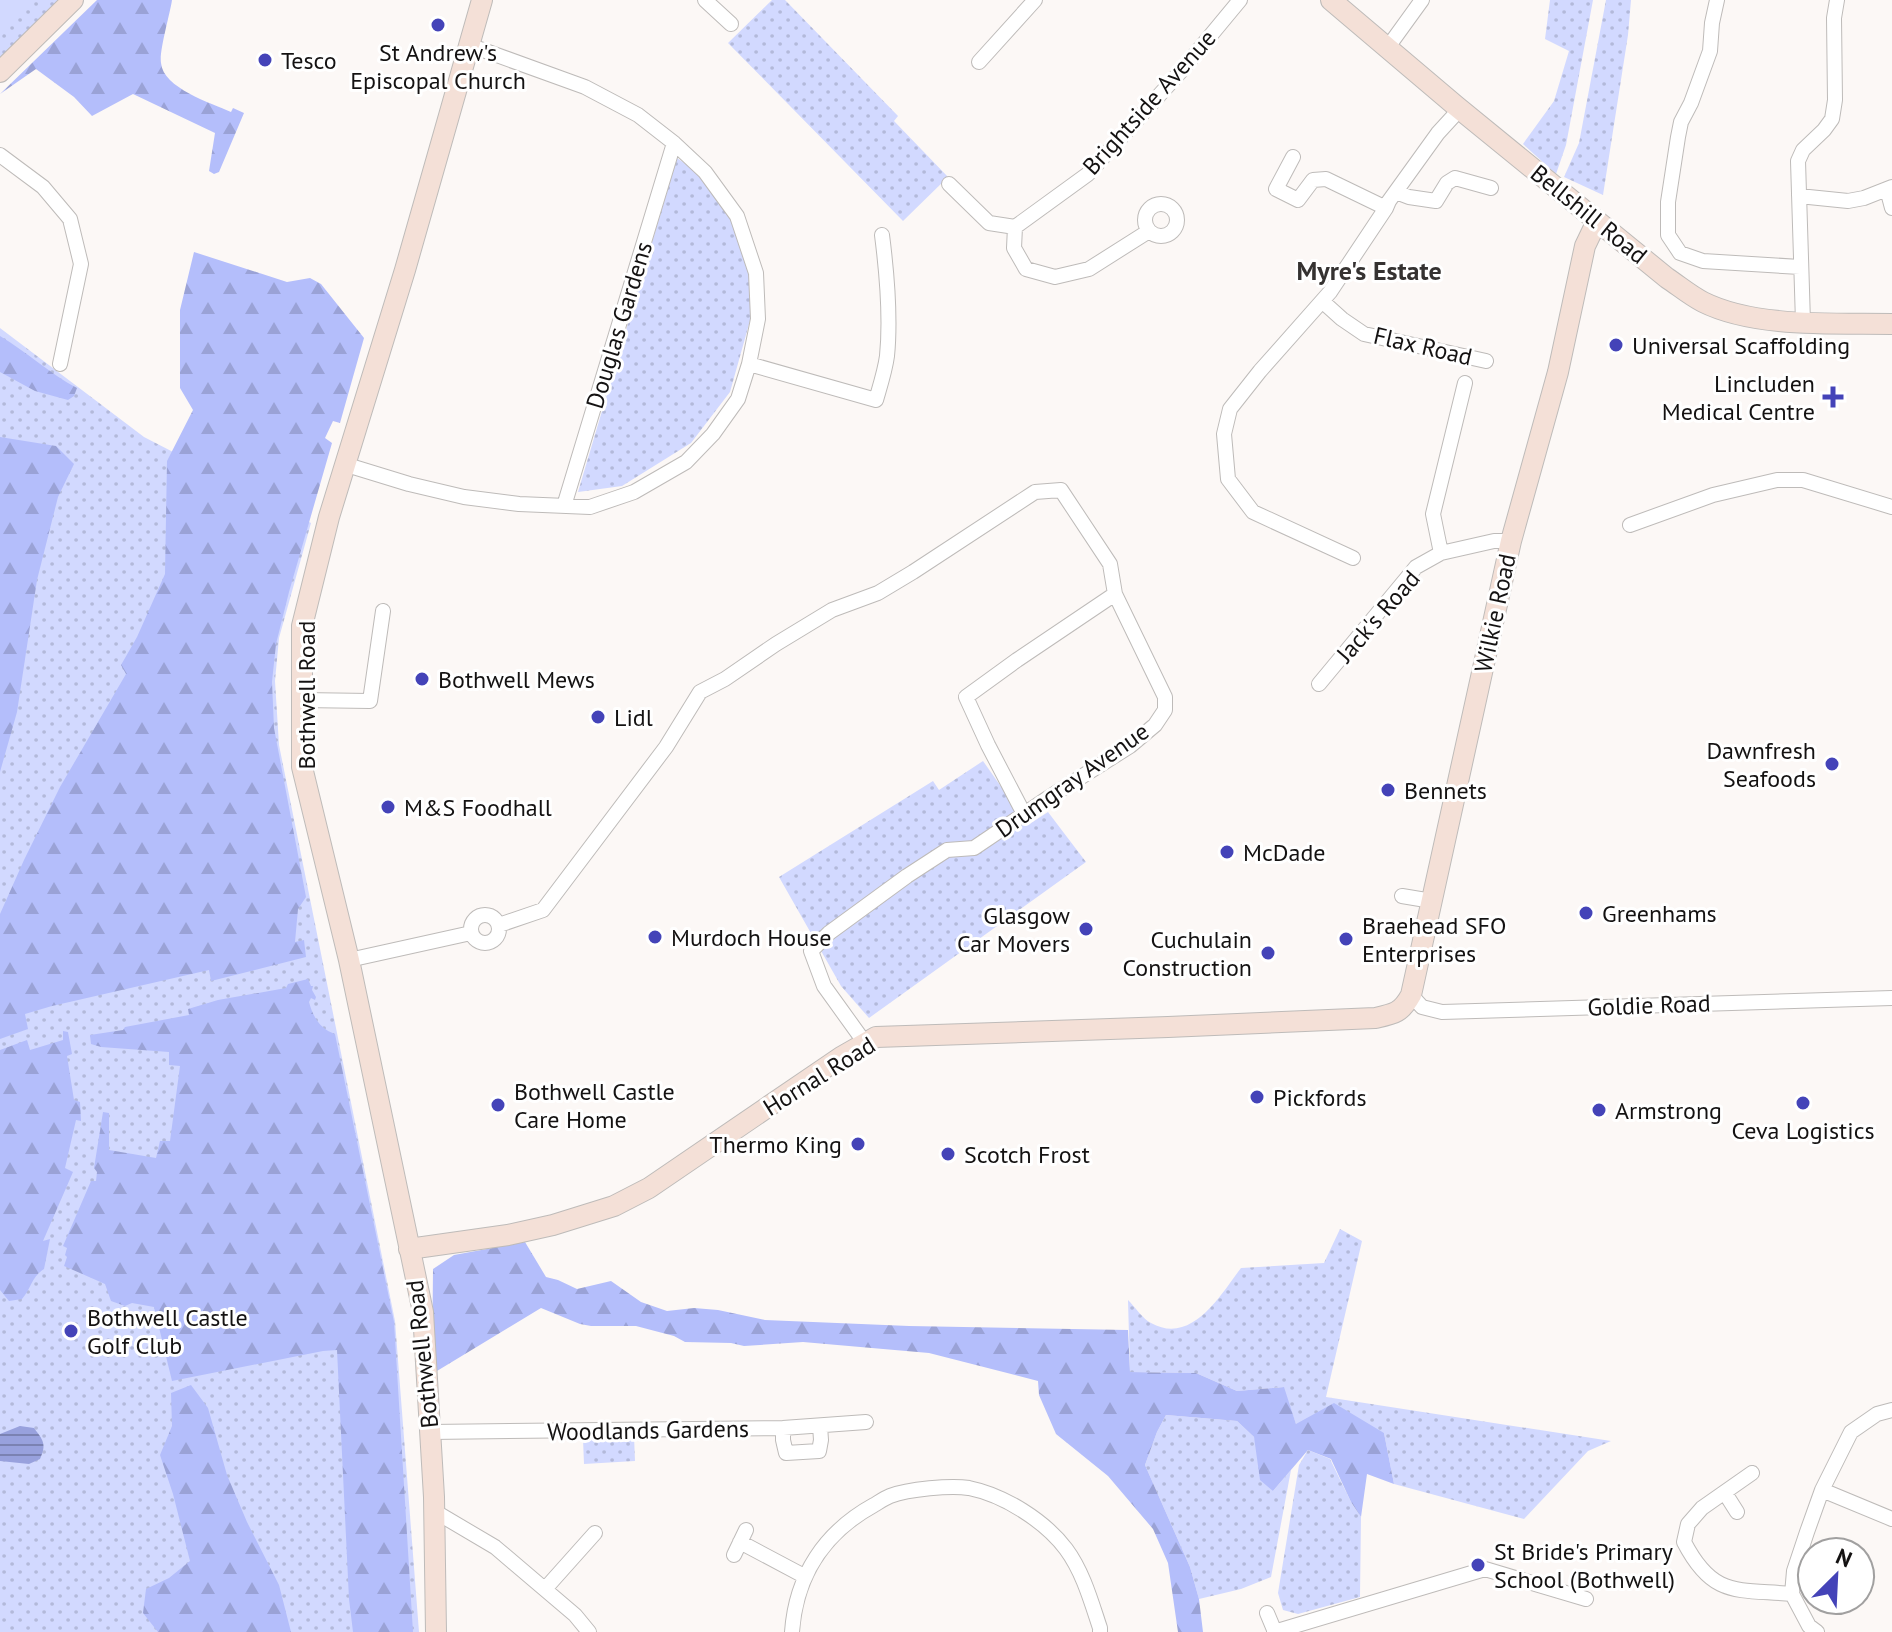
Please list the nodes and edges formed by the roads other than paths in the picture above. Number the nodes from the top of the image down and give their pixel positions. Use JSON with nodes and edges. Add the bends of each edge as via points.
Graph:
{"nodes":[{"id":1,"x":73,"y":0,"type":"edge"},
{"id":2,"x":482,"y":0,"type":"edge"},
{"id":3,"x":705,"y":0,"type":"edge"},
{"id":4,"x":1035,"y":0,"type":"edge"},
{"id":5,"x":1240,"y":0,"type":"edge"},
{"id":6,"x":1331,"y":0,"type":"edge"},
{"id":7,"x":1422,"y":0,"type":"edge"},
{"id":8,"x":1717,"y":0,"type":"edge"},
{"id":9,"x":1837,"y":0,"type":"edge"},
{"id":10,"x":731,"y":24,"type":"dead end"},
{"id":11,"x":469,"y":45,"type":"junction"},
{"id":12,"x":1388,"y":47,"type":"junction"},
{"id":13,"x":979,"y":62,"type":"dead end"},
{"id":14,"x":0,"y":72,"type":"edge"},
{"id":15,"x":1460,"y":109,"type":"junction"},
{"id":16,"x":674,"y":143,"type":"junction"},
{"id":17,"x":0,"y":155,"type":"edge"},
{"id":18,"x":1293,"y":157,"type":"dead end"},
{"id":19,"x":949,"y":184,"type":"dead end"},
{"id":20,"x":1491,"y":188,"type":"dead end"},
{"id":21,"x":1890,"y":188,"type":"edge"},
{"id":22,"x":1396,"y":192,"type":"junction"},
{"id":23,"x":1799,"y":196,"type":"junction"},
{"id":24,"x":1386,"y":208,"type":"junction"},
{"id":25,"x":1892,"y":208,"type":"edge"},
{"id":26,"x":1597,"y":221,"type":"junction"},
{"id":27,"x":1015,"y":227,"type":"junction"},
{"id":28,"x":1149,"y":231,"type":"dead end"},
{"id":29,"x":882,"y":235,"type":"dead end"},
{"id":30,"x":1800,"y":267,"type":"junction"},
{"id":31,"x":1322,"y":301,"type":"junction"},
{"id":32,"x":1803,"y":322,"type":"junction"},
{"id":33,"x":1892,"y":324,"type":"edge"},
{"id":34,"x":1486,"y":361,"type":"dead end"},
{"id":35,"x":60,"y":364,"type":"dead end"},
{"id":36,"x":749,"y":364,"type":"junction"},
{"id":37,"x":1465,"y":383,"type":"dead end"},
{"id":38,"x":347,"y":465,"type":"junction"},
{"id":39,"x":564,"y":506,"type":"junction"},
{"id":40,"x":1892,"y":507,"type":"edge"},
{"id":41,"x":1630,"y":525,"type":"dead end"},
{"id":42,"x":1511,"y":541,"type":"junction"},
{"id":43,"x":1441,"y":553,"type":"junction"},
{"id":44,"x":1353,"y":558,"type":"dead end"},
{"id":45,"x":1115,"y":594,"type":"junction"},
{"id":46,"x":383,"y":611,"type":"dead end"},
{"id":47,"x":1319,"y":684,"type":"dead end"},
{"id":48,"x":302,"y":700,"type":"junction"},
{"id":49,"x":1024,"y":814,"type":"junction"},
{"id":50,"x":1402,"y":896,"type":"dead end"},
{"id":51,"x":1432,"y":901,"type":"junction"},
{"id":52,"x":349,"y":960,"type":"junction"},
{"id":53,"x":1892,"y":998,"type":"edge"},
{"id":54,"x":1407,"y":1002,"type":"junction"},
{"id":55,"x":865,"y":1043,"type":"junction"},
{"id":56,"x":409,"y":1249,"type":"junction"},
{"id":57,"x":1892,"y":1410,"type":"edge"},
{"id":58,"x":866,"y":1422,"type":"dead end"},
{"id":59,"x":820,"y":1426,"type":"junction"},
{"id":60,"x":783,"y":1428,"type":"junction"},
{"id":61,"x":430,"y":1432,"type":"junction"},
{"id":62,"x":1752,"y":1473,"type":"dead end"},
{"id":63,"x":1822,"y":1490,"type":"junction"},
{"id":64,"x":1725,"y":1493,"type":"junction"},
{"id":65,"x":434,"y":1504,"type":"junction"},
{"id":66,"x":1737,"y":1512,"type":"dead end"},
{"id":67,"x":1890,"y":1523,"type":"edge"},
{"id":68,"x":595,"y":1533,"type":"dead end"},
{"id":69,"x":740,"y":1542,"type":"dead end"},
{"id":70,"x":804,"y":1576,"type":"junction"},
{"id":71,"x":545,"y":1589,"type":"junction"},
{"id":72,"x":1792,"y":1594,"type":"junction"},
{"id":73,"x":1586,"y":1599,"type":"dead end"},
{"id":74,"x":1267,"y":1613,"type":"dead end"},
{"id":75,"x":436,"y":1632,"type":"edge"},
{"id":76,"x":589,"y":1632,"type":"edge"},
{"id":77,"x":792,"y":1632,"type":"edge"},
{"id":78,"x":1100,"y":1632,"type":"edge"},
{"id":79,"x":1274,"y":1632,"type":"edge"},
{"id":80,"x":1817,"y":1632,"type":"edge"}],
"edges":[{"from":1,"to":14,"type":"main road"},
{"from":2,"to":11,"type":"main road","name":"Bothwell Road"},
{"from":3,"to":10,"type":"street"},
{"from":4,"to":13,"type":"street"},
{"from":5,"to":27,"type":"street","name":"Brightside Avenue","via":[[1088,174]]},
{"from":6,"to":12,"type":"main road","name":"Bellshill Road"},
{"from":7,"to":12,"type":"street"},
{"from":8,"to":30,"type":"street","via":[[1710,51],[1681,122],[1668,235],[1680,253],[1703,261]]},
{"from":9,"to":23,"type":"street","via":[[1832,119],[1798,161]]},
{"from":11,"to":16,"type":"street","via":[[585,87],[638,115]]},
{"from":11,"to":38,"type":"main road","name":"Bothwell Road"},
{"from":12,"to":15,"type":"main road","name":"Bellshill Road"},
{"from":15,"to":22,"type":"street"},
{"from":15,"to":26,"type":"main road","name":"Bellshill Road"},
{"from":16,"to":36,"type":"street","via":[[705,172],[737,216],[756,273],[758,319]]},
{"from":16,"to":39,"type":"street","name":"Douglas Gardens"},
{"from":17,"to":35,"type":"street","via":[[43,187],[70,219],[81,264]]},
{"from":18,"to":24,"type":"street","via":[[1276,189],[1298,200],[1313,180],[1326,179]]},
{"from":19,"to":27,"type":"street","via":[[989,223]]},
{"from":20,"to":22,"type":"street","via":[[1455,178],[1436,201]]},
{"from":21,"to":23,"type":"street","via":[[1848,201]]},
{"from":21,"to":25,"type":"street"},
{"from":22,"to":24,"type":"street"},
{"from":23,"to":30,"type":"street"},
{"from":24,"to":31,"type":"street"},
{"from":26,"to":32,"type":"main road","name":"Bellshill Road","via":[[1703,302],[1740,315]]},
{"from":26,"to":42,"type":"main road","name":"Wilkie Road","via":[[1585,246],[1558,372]]},
{"from":27,"to":28,"type":"street","via":[[1014,248],[1026,269],[1055,277],[1089,269]]},
{"from":29,"to":36,"type":"street","via":[[887,358],[876,400]]},
{"from":30,"to":32,"type":"street"},
{"from":31,"to":34,"type":"street","name":"Flax Road","via":[[1364,334]]},
{"from":31,"to":44,"type":"street","via":[[1230,409],[1224,434],[1228,479],[1253,512]]},
{"from":32,"to":33,"type":"main road","name":"Bellshill Road"},
{"from":36,"to":39,"type":"street","via":[[738,399],[686,462],[634,492],[590,507]]},
{"from":37,"to":43,"type":"street","via":[[1433,514]]},
{"from":38,"to":39,"type":"street","via":[[464,497]]},
{"from":38,"to":48,"type":"main road","name":"Bothwell Road","via":[[302,626]]},
{"from":40,"to":41,"type":"street","via":[[1803,480],[1777,480],[1713,495]]},
{"from":42,"to":43,"type":"street"},
{"from":42,"to":51,"type":"main road","name":"Wilkie Road"},
{"from":43,"to":47,"type":"street","name":"Jack's Road","via":[[1416,567]]},
{"from":45,"to":49,"type":"street","name":"Drumgray Avenue","via":[[1165,697],[1165,710],[1130,746]]},
{"from":45,"to":49,"type":"street","via":[[966,697]]},
{"from":45,"to":52,"type":"street","name":"Drumgray Avenue","via":[[1110,564],[1061,490],[1035,492],[878,593],[832,610],[700,692],[666,747],[543,910],[499,925],[492,917],[479,916],[471,933]]},
{"from":46,"to":48,"type":"street","via":[[370,701]]},
{"from":48,"to":52,"type":"main road","name":"Bothwell Road","via":[[302,767]]},
{"from":49,"to":55,"type":"street","name":"Drumgray Avenue","via":[[974,848],[947,850],[811,951],[824,986]]},
{"from":50,"to":51,"type":"street"},
{"from":51,"to":54,"type":"main road","name":"Wilkie Road"},
{"from":52,"to":56,"type":"main road","name":"Bothwell Road"},
{"from":53,"to":54,"type":"street","name":"Goldie Road","via":[[1442,1012]]},
{"from":54,"to":55,"type":"main road","name":"Hornal Road","via":[[1375,1018],[876,1037]]},
{"from":55,"to":56,"type":"main road","name":"Hornal Road","via":[[614,1206],[508,1235]]},
{"from":56,"to":61,"type":"main road","name":"Bothwell Road","via":[[423,1312]]},
{"from":57,"to":63,"type":"street","via":[[1851,1432]]},
{"from":58,"to":59,"type":"street","name":"Woodlands Gardens"},
{"from":59,"to":60,"type":"street","name":"Woodlands Gardens"},
{"from":59,"to":60,"type":"street","via":[[819,1451],[786,1453]]},
{"from":60,"to":61,"type":"street","name":"Woodlands Gardens"},
{"from":61,"to":65,"type":"main road","name":"Bothwell Road"},
{"from":62,"to":64,"type":"street"},
{"from":63,"to":67,"type":"street"},
{"from":63,"to":72,"type":"street","via":[[1794,1571]]},
{"from":64,"to":66,"type":"street"},
{"from":64,"to":72,"type":"street","via":[[1688,1524],[1684,1542],[1694,1561],[1716,1583],[1737,1591]]},
{"from":65,"to":71,"type":"street","via":[[448,1521],[495,1547]]},
{"from":65,"to":75,"type":"main road","name":"Bothwell Road"},
{"from":68,"to":71,"type":"street"},
{"from":69,"to":70,"type":"street"},
{"from":70,"to":77,"type":"street"},
{"from":70,"to":78,"type":"street","via":[[841,1527],[890,1495],[969,1488],[1011,1503],[1066,1550],[1087,1589]]},
{"from":71,"to":76,"type":"street"},
{"from":72,"to":80,"type":"street"},
{"from":73,"to":79,"type":"street","via":[[1485,1569]]},
{"from":74,"to":79,"type":"street"}]}
